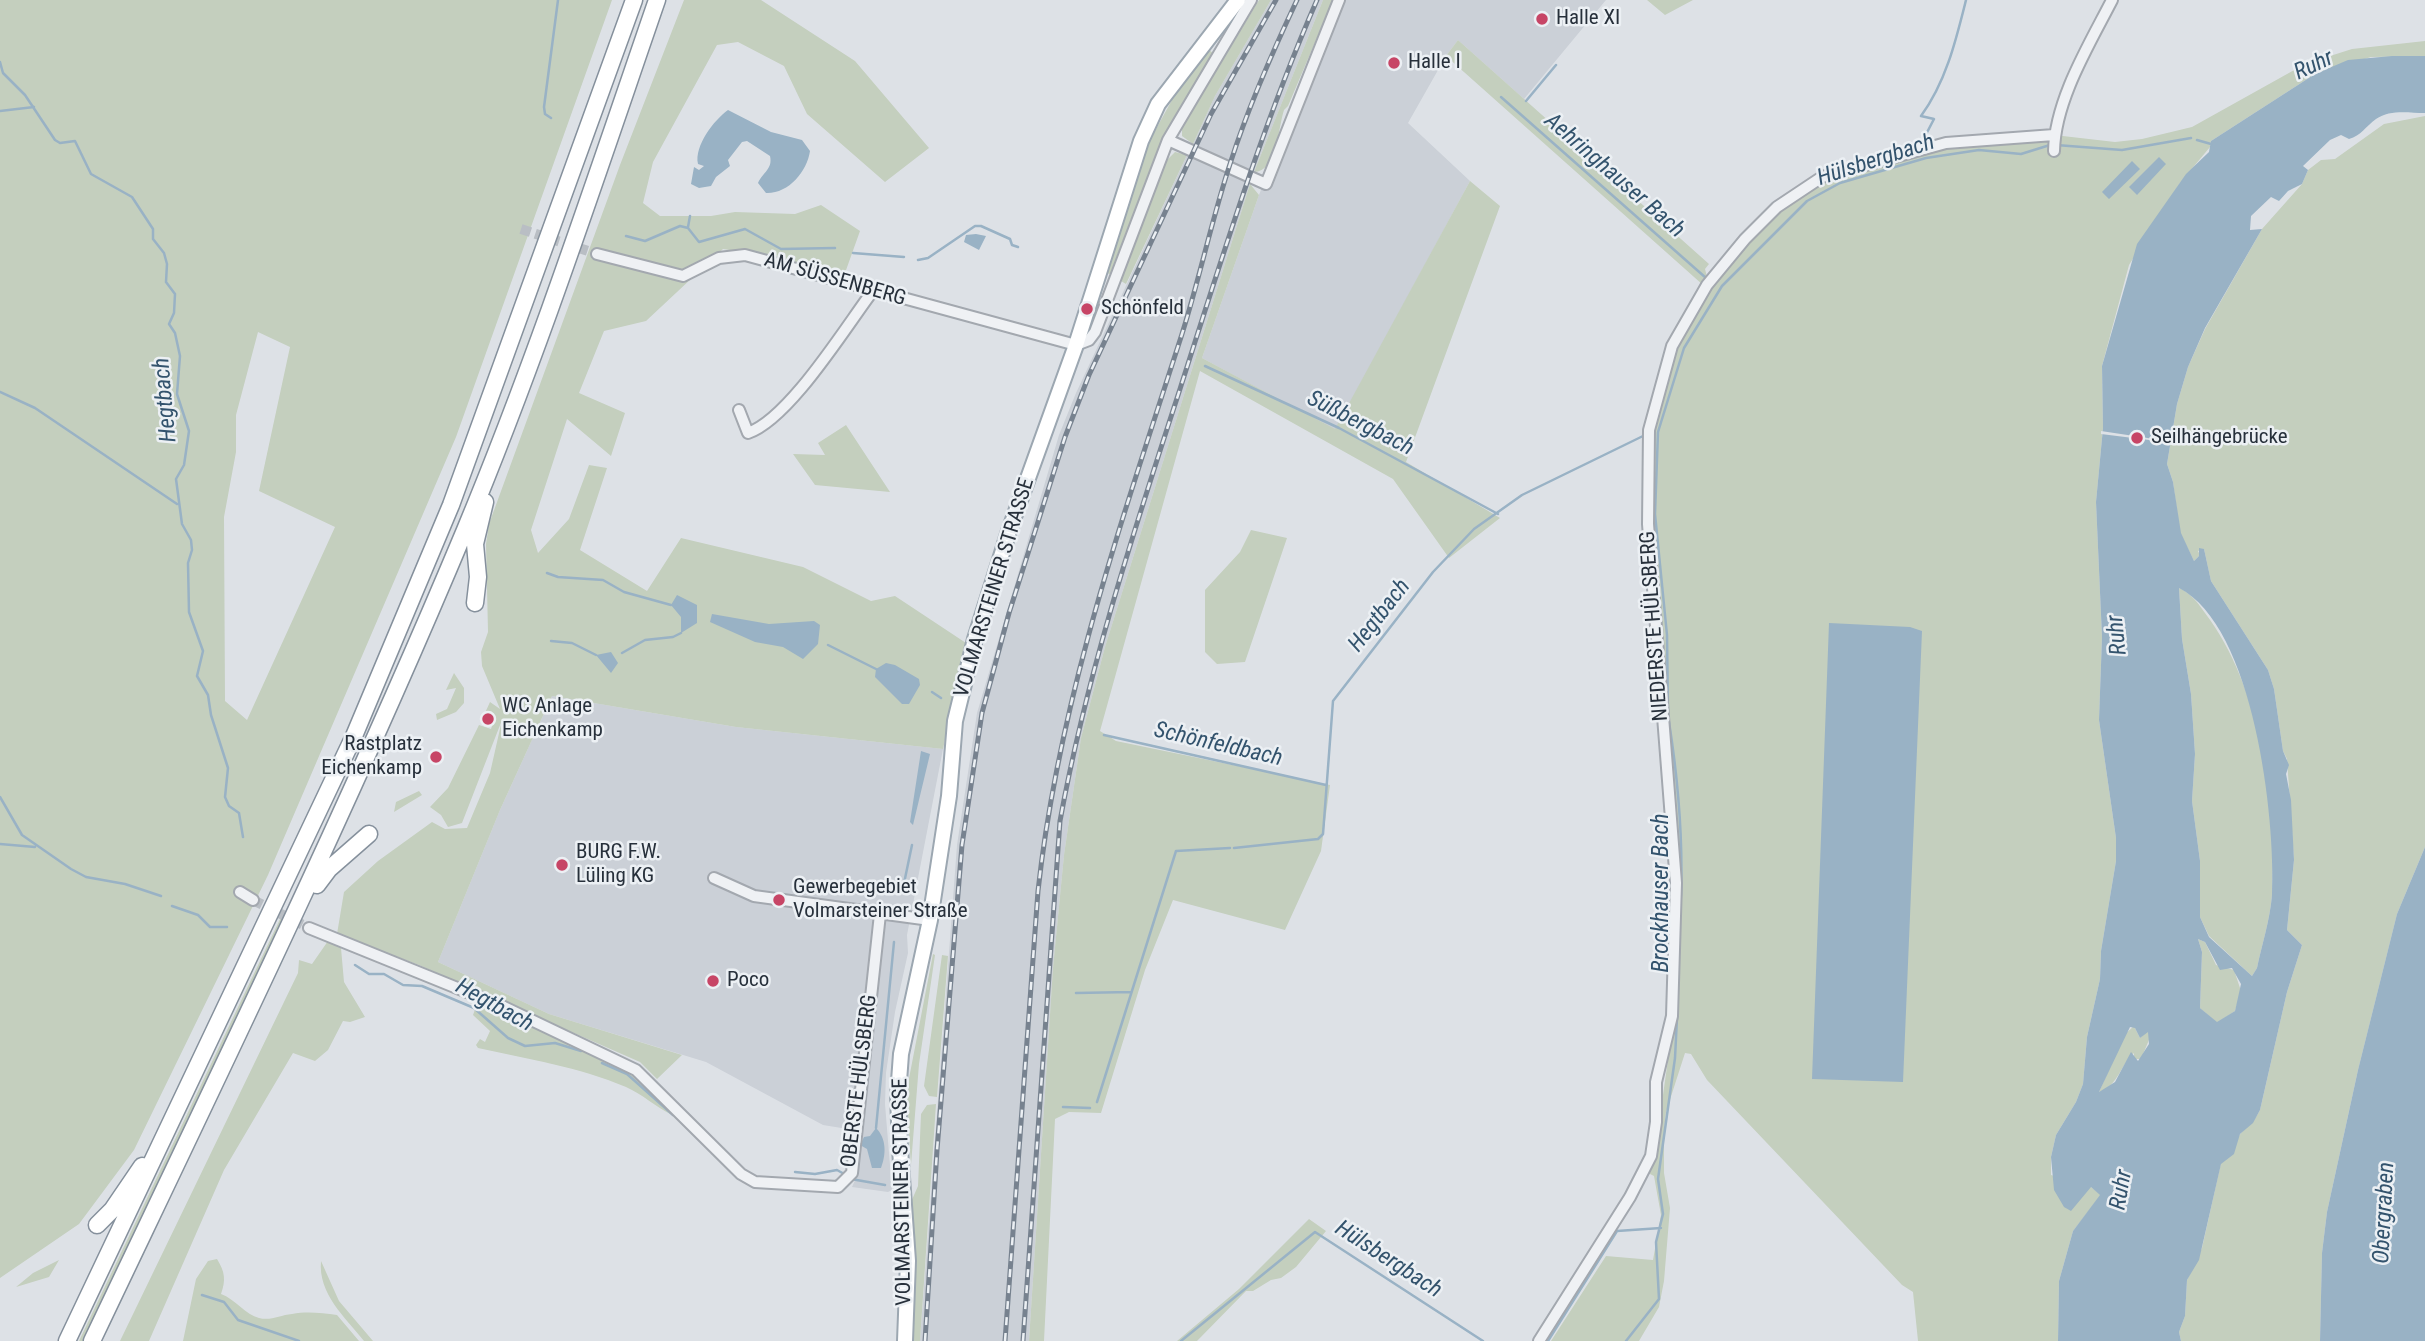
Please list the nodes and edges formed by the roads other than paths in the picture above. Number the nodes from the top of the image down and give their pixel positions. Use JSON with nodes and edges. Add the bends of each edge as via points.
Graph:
{"nodes":[{"id":1,"x":634,"y":0,"type":"edge"},
{"id":2,"x":657,"y":0,"type":"edge"},
{"id":3,"x":1238,"y":0,"type":"edge"},
{"id":4,"x":1251,"y":0,"type":"edge"},
{"id":5,"x":1339,"y":0,"type":"edge"},
{"id":6,"x":2112,"y":0,"type":"edge"},
{"id":7,"x":2054,"y":135,"type":"junction"},
{"id":8,"x":1168,"y":140,"type":"junction"},
{"id":9,"x":2054,"y":151,"type":"dead end"},
{"id":10,"x":597,"y":254,"type":"tunnel mouth"},
{"id":11,"x":872,"y":292,"type":"junction"},
{"id":12,"x":1076,"y":345,"type":"junction"},
{"id":13,"x":739,"y":410,"type":"dead end"},
{"id":14,"x":499,"y":445,"type":"junction"},
{"id":15,"x":475,"y":603,"type":"dead end"},
{"id":16,"x":369,"y":834,"type":"dead end"},
{"id":17,"x":714,"y":878,"type":"dead end"},
{"id":18,"x":240,"y":892,"type":"dead end"},
{"id":19,"x":253,"y":900,"type":"tunnel mouth"},
{"id":20,"x":296,"y":912,"type":"junction"},
{"id":21,"x":880,"y":914,"type":"junction"},
{"id":22,"x":930,"y":920,"type":"junction"},
{"id":23,"x":309,"y":928,"type":"tunnel mouth"},
{"id":24,"x":176,"y":1114,"type":"junction"},
{"id":25,"x":97,"y":1225,"type":"dead end"},
{"id":26,"x":67,"y":1341,"type":"edge"},
{"id":27,"x":92,"y":1341,"type":"edge"},
{"id":28,"x":905,"y":1341,"type":"edge"},
{"id":29,"x":1539,"y":1341,"type":"edge"}],
"edges":[{"from":1,"to":24,"type":"highway","via":[[452,505],[354,736]]},
{"from":2,"to":14,"type":"highway"},
{"from":3,"to":12,"type":"main road","name":"VOLMARSTEINER STRASSE","via":[[1158,104],[1132,167]]},
{"from":4,"to":8,"type":"street","name":"VOLMARSTEINER STRASSE"},
{"from":5,"to":8,"type":"street","via":[[1266,184]]},
{"from":6,"to":7,"type":"street","via":[[2084,56]]},
{"from":7,"to":9,"type":"street"},
{"from":7,"to":29,"type":"street","name":"NIEDERSTE HÜLSBERG","via":[[1946,143],[1822,177],[1777,207],[1745,239],[1707,285],[1672,346],[1649,430],[1648,524],[1676,883],[1672,1016],[1656,1082],[1651,1156]]},
{"from":8,"to":12,"type":"street","name":"VOLMARSTEINER STRASSE","via":[[1095,332]]},
{"from":10,"to":11,"type":"street","name":"AM SÜSSENBERG","via":[[683,276],[719,258],[745,256]]},
{"from":11,"to":12,"type":"street","name":"AM SÜSSENBERG"},
{"from":11,"to":13,"type":"street","via":[[774,418],[748,433]]},
{"from":12,"to":22,"type":"main road","name":"VOLMARSTEINER STRASSE","via":[[975,639],[955,721]]},
{"from":14,"to":15,"type":"highway","via":[[475,544]]},
{"from":14,"to":20,"type":"highway","via":[[374,743]]},
{"from":16,"to":20,"type":"highway","via":[[329,869]]},
{"from":17,"to":21,"type":"street","via":[[754,896]]},
{"from":18,"to":19,"type":"street"},
{"from":20,"to":27,"type":"highway"},
{"from":21,"to":22,"type":"street"},
{"from":21,"to":23,"type":"street","name":"OBERSTE HÜLSBERG","via":[[849,1177],[838,1187],[755,1182],[741,1174],[636,1070],[504,1007]]},
{"from":22,"to":28,"type":"main road","name":"VOLMARSTEINER STRASSE","via":[[901,1054],[898,1095],[908,1230]]},
{"from":24,"to":25,"type":"highway","via":[[125,1192]]},
{"from":24,"to":26,"type":"highway"}]}
